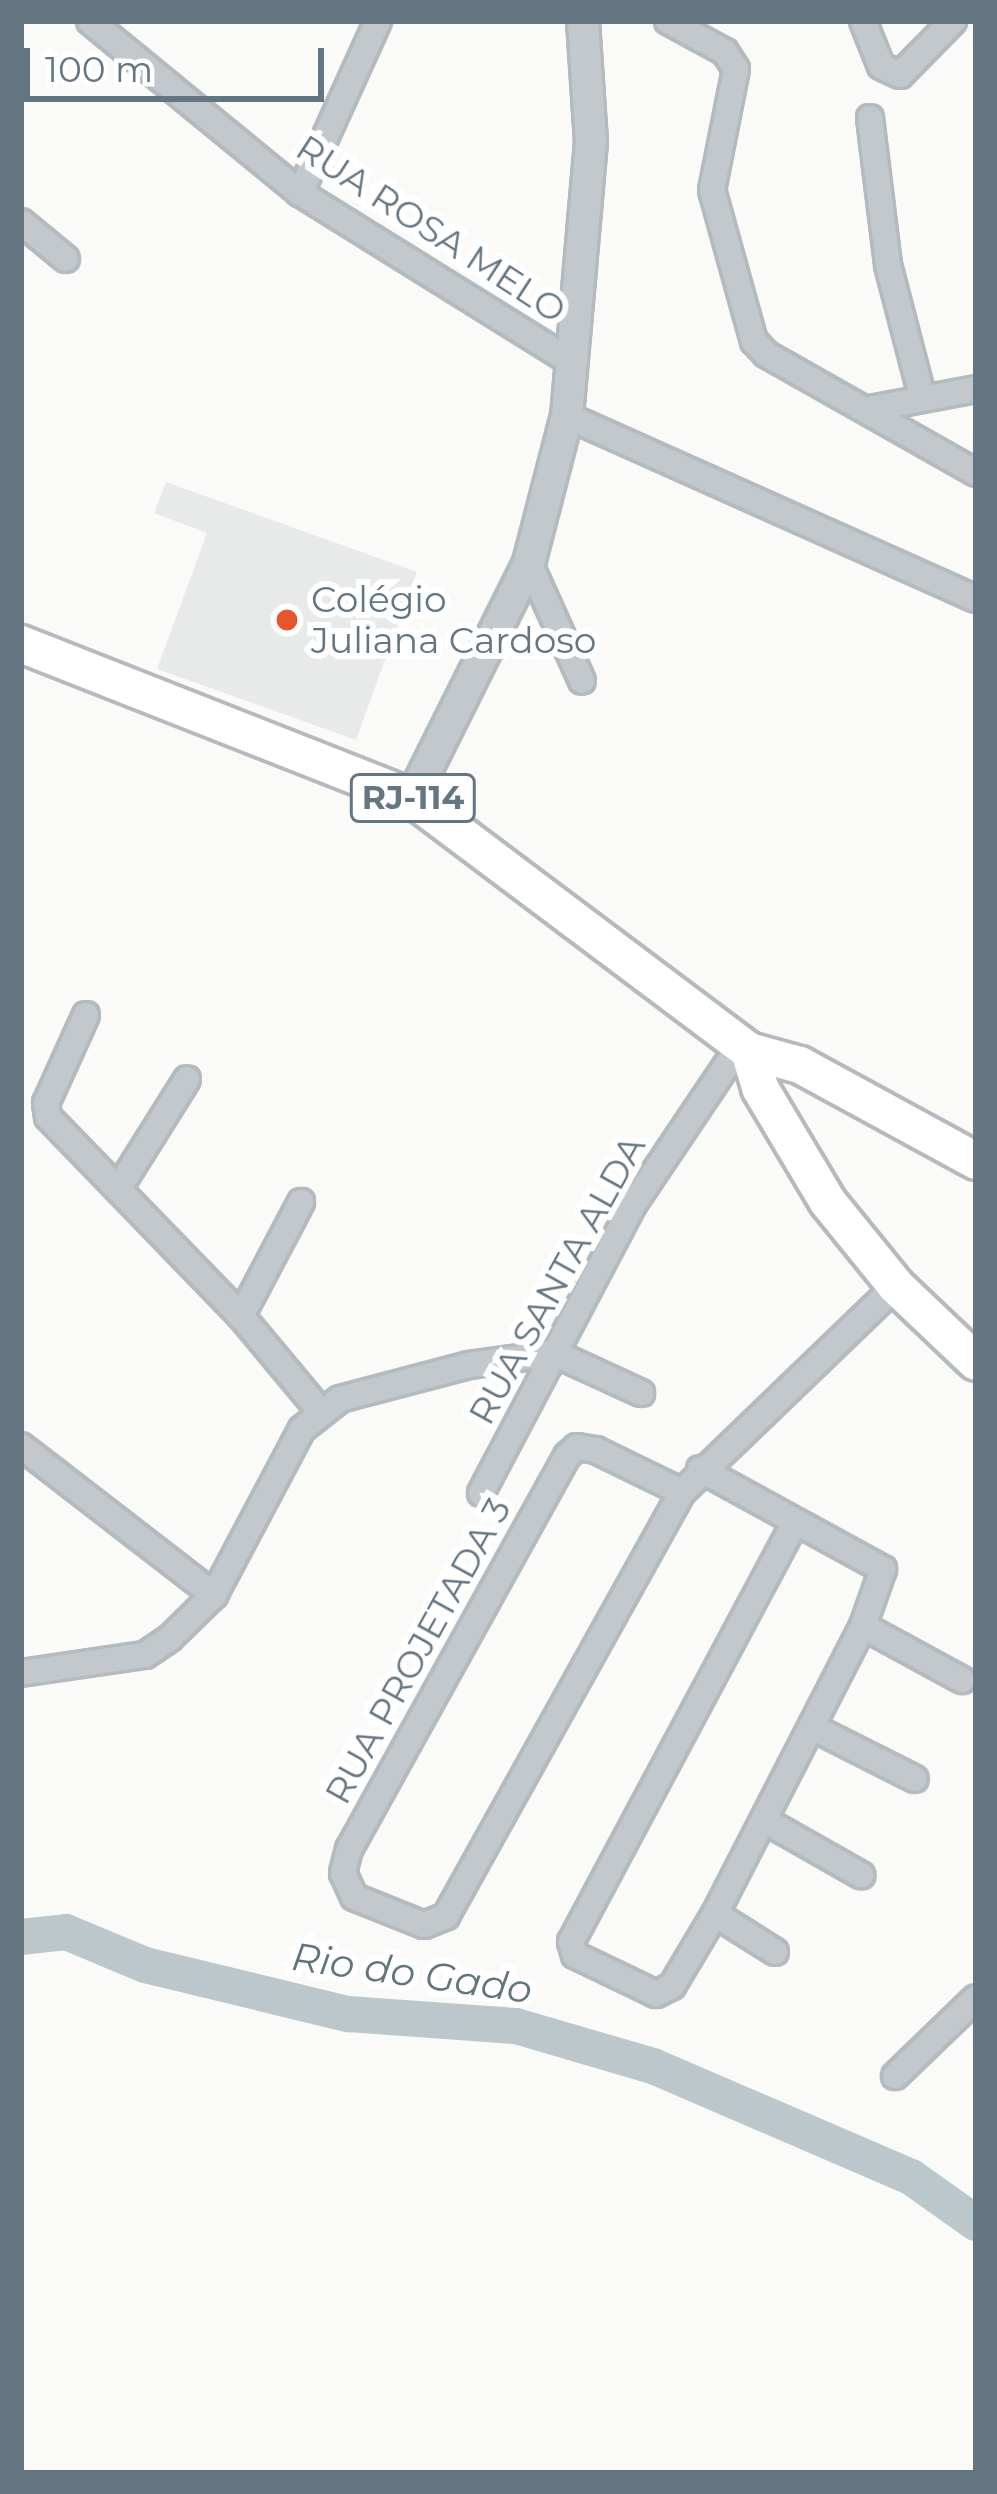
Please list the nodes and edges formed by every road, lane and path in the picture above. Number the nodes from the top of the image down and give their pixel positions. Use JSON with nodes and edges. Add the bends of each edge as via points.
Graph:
{"nodes":[{"id":1,"x":90,"y":21,"type":"edge"},
{"id":2,"x":378,"y":21,"type":"edge"},
{"id":3,"x":583,"y":21,"type":"edge"},
{"id":4,"x":668,"y":21,"type":"edge"},
{"id":5,"x":863,"y":21,"type":"edge"},
{"id":6,"x":953,"y":21,"type":"edge"},
{"id":7,"x":870,"y":118,"type":"dead end"},
{"id":8,"x":300,"y":194,"type":"junction"},
{"id":9,"x":21,"y":222,"type":"edge"},
{"id":10,"x":66,"y":259,"type":"dead end"},
{"id":11,"x":567,"y":358,"type":"junction"},
{"id":12,"x":976,"y":389,"type":"edge"},
{"id":13,"x":923,"y":399,"type":"junction"},
{"id":14,"x":870,"y":409,"type":"junction"},
{"id":15,"x":567,"y":416,"type":"junction"},
{"id":16,"x":976,"y":472,"type":"edge"},
{"id":17,"x":529,"y":563,"type":"junction"},
{"id":18,"x":976,"y":598,"type":"edge"},
{"id":19,"x":21,"y":644,"type":"edge"},
{"id":20,"x":582,"y":681,"type":"dead end"},
{"id":21,"x":412,"y":798,"type":"junction"},
{"id":22,"x":86,"y":1015,"type":"dead end"},
{"id":23,"x":745,"y":1048,"type":"junction"},
{"id":24,"x":800,"y":1064,"type":"junction"},
{"id":25,"x":187,"y":1078,"type":"dead end"},
{"id":26,"x":769,"y":1103,"type":"junction"},
{"id":27,"x":976,"y":1161,"type":"edge"},
{"id":28,"x":120,"y":1186,"type":"junction"},
{"id":29,"x":301,"y":1202,"type":"dead end"},
{"id":30,"x":896,"y":1286,"type":"junction"},
{"id":31,"x":241,"y":1316,"type":"junction"},
{"id":32,"x":554,"y":1354,"type":"junction"},
{"id":33,"x":976,"y":1362,"type":"edge"},
{"id":34,"x":641,"y":1393,"type":"dead end"},
{"id":35,"x":321,"y":1412,"type":"junction"},
{"id":36,"x":21,"y":1446,"type":"edge"},
{"id":37,"x":700,"y":1469,"type":"junction"},
{"id":38,"x":482,"y":1492,"type":"dead end"},
{"id":39,"x":682,"y":1492,"type":"junction"},
{"id":40,"x":794,"y":1524,"type":"junction"},
{"id":41,"x":214,"y":1595,"type":"junction"},
{"id":42,"x":863,"y":1627,"type":"junction"},
{"id":43,"x":21,"y":1673,"type":"edge"},
{"id":44,"x":962,"y":1680,"type":"dead end"},
{"id":45,"x":812,"y":1727,"type":"junction"},
{"id":46,"x":916,"y":1779,"type":"dead end"},
{"id":47,"x":764,"y":1820,"type":"junction"},
{"id":48,"x":861,"y":1875,"type":"dead end"},
{"id":49,"x":715,"y":1914,"type":"junction"},
{"id":50,"x":775,"y":1952,"type":"dead end"},
{"id":51,"x":976,"y":1998,"type":"edge"},
{"id":52,"x":895,"y":2076,"type":"dead end"}],
"edges":[{"from":1,"to":8,"type":"street","name":"RUA ROSA MELO"},
{"from":2,"to":8,"type":"street"},
{"from":3,"to":11,"type":"street","via":[[591,142]]},
{"from":4,"to":14,"type":"street","via":[[725,52],[736,69],[712,190],[754,340],[766,355]]},
{"from":5,"to":6,"type":"street","via":[[881,66],[900,75]]},
{"from":7,"to":13,"type":"street","via":[[887,265]]},
{"from":8,"to":11,"type":"street","name":"RUA ROSA MELO"},
{"from":9,"to":10,"type":"street"},
{"from":11,"to":15,"type":"street"},
{"from":12,"to":13,"type":"street"},
{"from":13,"to":14,"type":"street"},
{"from":14,"to":16,"type":"street"},
{"from":15,"to":17,"type":"street"},
{"from":15,"to":18,"type":"street"},
{"from":17,"to":20,"type":"street"},
{"from":17,"to":21,"type":"street"},
{"from":19,"to":21,"type":"main road","number":"RJ-114"},
{"from":21,"to":23,"type":"main road","number":"RJ-114"},
{"from":22,"to":28,"type":"street","via":[[45,1110]]},
{"from":23,"to":24,"type":"main road","number":"RJ-114"},
{"from":23,"to":26,"type":"main road"},
{"from":23,"to":32,"type":"street","name":"RUA SANTA ALDA","via":[[634,1203]]},
{"from":24,"to":26,"type":"main road"},
{"from":24,"to":27,"type":"main road","number":"RJ-114"},
{"from":25,"to":28,"type":"street"},
{"from":26,"to":30,"type":"main road","via":[[829,1202]]},
{"from":28,"to":31,"type":"street"},
{"from":29,"to":31,"type":"street"},
{"from":30,"to":33,"type":"main road"},
{"from":30,"to":37,"type":"street"},
{"from":31,"to":35,"type":"street"},
{"from":32,"to":34,"type":"street"},
{"from":32,"to":35,"type":"street","via":[[389,1384]]},
{"from":32,"to":38,"type":"street","name":"RUA SANTA ALDA"},
{"from":35,"to":41,"type":"street","via":[[285,1454]]},
{"from":36,"to":41,"type":"street"},
{"from":37,"to":39,"type":"street"},
{"from":37,"to":40,"type":"street"},
{"from":39,"to":39,"type":"street","name":"RUA PROJETADA 3","via":[[454,1905],[424,1925],[354,1897],[343,1873],[349,1849],[567,1456],[577,1447],[596,1450]]},
{"from":40,"to":42,"type":"street","via":[[883,1569]]},
{"from":40,"to":49,"type":"street","via":[[572,1949],[663,1994]]},
{"from":41,"to":43,"type":"street","via":[[146,1655]]},
{"from":42,"to":44,"type":"street"},
{"from":42,"to":45,"type":"street"},
{"from":45,"to":46,"type":"street"},
{"from":45,"to":47,"type":"street"},
{"from":47,"to":48,"type":"street"},
{"from":47,"to":49,"type":"street"},
{"from":49,"to":50,"type":"street"},
{"from":51,"to":52,"type":"street"}]}
